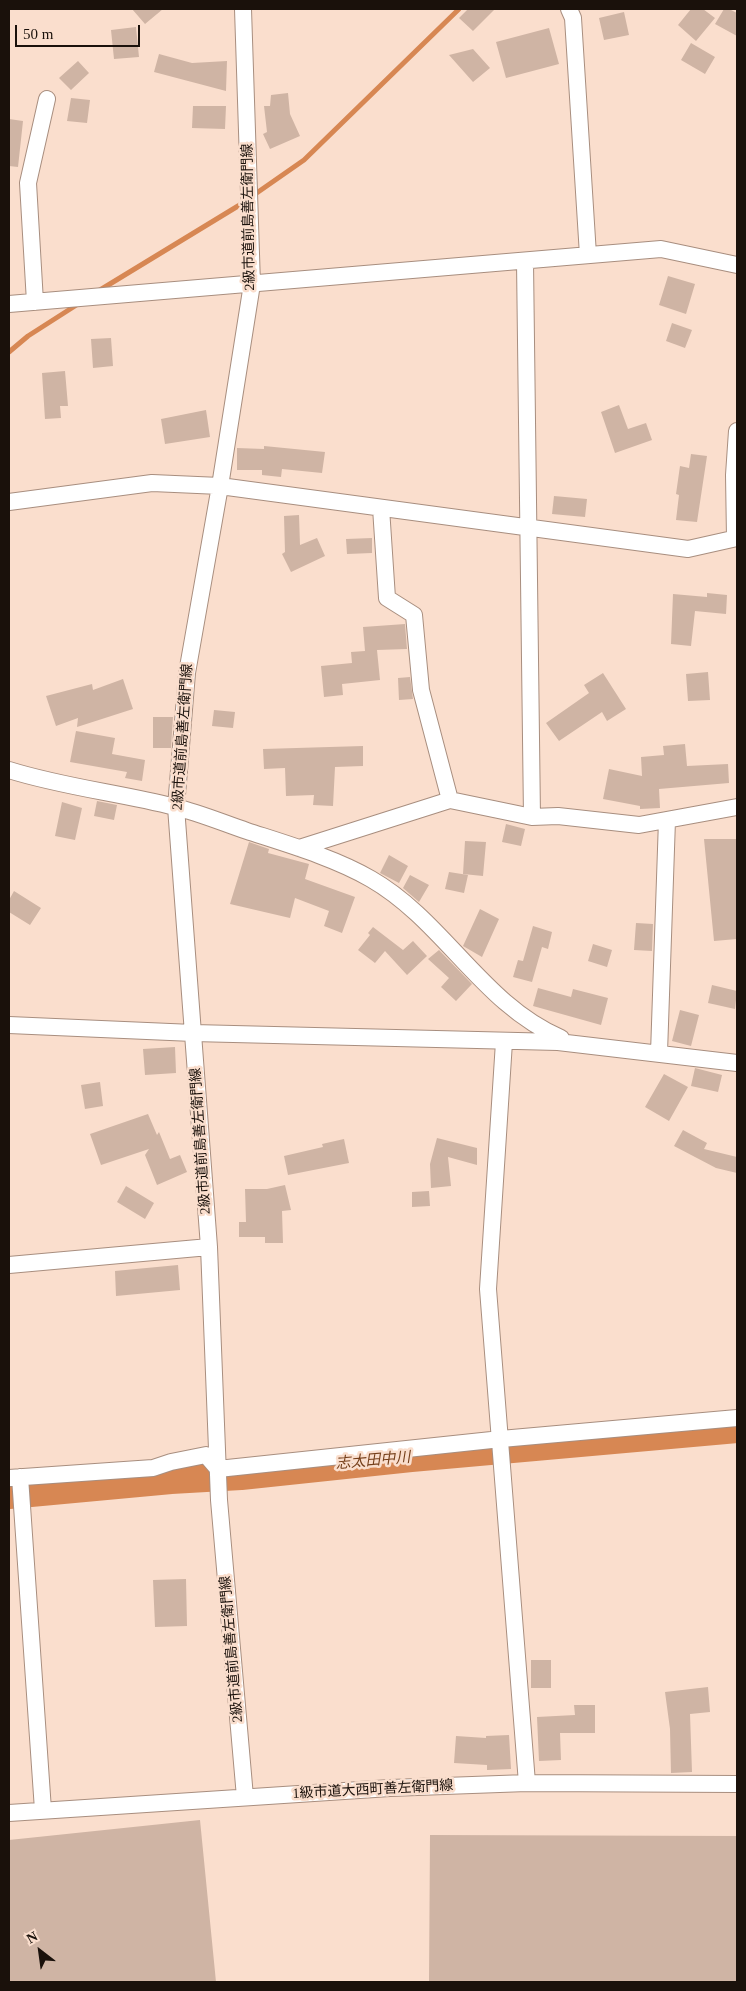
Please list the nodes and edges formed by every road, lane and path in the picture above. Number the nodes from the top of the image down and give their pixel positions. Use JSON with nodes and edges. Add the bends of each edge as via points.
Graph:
{"nodes":[{"id":1,"x":243,"y":9,"type":"edge"},
{"id":2,"x":569,"y":9,"type":"edge"},
{"id":3,"x":46,"y":99,"type":"dead end"},
{"id":4,"x":588,"y":255,"type":"junction"},
{"id":5,"x":525,"y":262,"type":"junction"},
{"id":6,"x":737,"y":265,"type":"edge"},
{"id":7,"x":252,"y":284,"type":"junction"},
{"id":8,"x":35,"y":302,"type":"junction"},
{"id":9,"x":9,"y":304,"type":"edge"},
{"id":10,"x":737,"y":431,"type":"edge"},
{"id":11,"x":220,"y":486,"type":"junction"},
{"id":12,"x":9,"y":502,"type":"edge"},
{"id":13,"x":381,"y":508,"type":"junction"},
{"id":14,"x":527,"y":527,"type":"junction"},
{"id":15,"x":736,"y":538,"type":"edge"},
{"id":16,"x":9,"y":770,"type":"edge"},
{"id":17,"x":450,"y":800,"type":"junction"},
{"id":18,"x":176,"y":807,"type":"junction"},
{"id":19,"x":737,"y":807,"type":"edge"},
{"id":20,"x":532,"y":817,"type":"junction"},
{"id":21,"x":667,"y":820,"type":"junction"},
{"id":22,"x":299,"y":848,"type":"junction"},
{"id":23,"x":9,"y":1025,"type":"edge"},
{"id":24,"x":193,"y":1034,"type":"junction"},
{"id":25,"x":504,"y":1042,"type":"junction"},
{"id":26,"x":573,"y":1043,"type":"junction"},
{"id":27,"x":659,"y":1053,"type":"junction"},
{"id":28,"x":737,"y":1063,"type":"edge"},
{"id":29,"x":208,"y":1248,"type":"junction"},
{"id":30,"x":9,"y":1265,"type":"edge"},
{"id":31,"x":737,"y":1418,"type":"edge"},
{"id":32,"x":501,"y":1439,"type":"junction"},
{"id":33,"x":218,"y":1469,"type":"junction"},
{"id":34,"x":14,"y":1478,"type":"edge"},
{"id":35,"x":527,"y":1783,"type":"junction"},
{"id":36,"x":737,"y":1784,"type":"edge"},
{"id":37,"x":245,"y":1797,"type":"junction"},
{"id":38,"x":43,"y":1810,"type":"junction"},
{"id":39,"x":9,"y":1813,"type":"edge"}],
"edges":[{"from":1,"to":7,"type":"street","name":"2級市道前島善左衛門線"},
{"from":2,"to":4,"type":"street","via":[[573,18]]},
{"from":3,"to":8,"type":"street","via":[[28,183]]},
{"from":4,"to":5,"type":"street"},
{"from":4,"to":6,"type":"street","via":[[661,249]]},
{"from":5,"to":7,"type":"street"},
{"from":5,"to":14,"type":"street"},
{"from":7,"to":8,"type":"street"},
{"from":7,"to":11,"type":"street","name":"2級市道前島善左衛門線"},
{"from":8,"to":9,"type":"street"},
{"from":10,"to":15,"type":"street","via":[[734,476]]},
{"from":11,"to":12,"type":"street","via":[[152,483]]},
{"from":11,"to":13,"type":"street"},
{"from":11,"to":18,"type":"street","name":"2級市道前島善左衛門線","via":[[187,673]]},
{"from":13,"to":14,"type":"street"},
{"from":13,"to":17,"type":"street","via":[[387,598],[414,615],[421,690]]},
{"from":14,"to":15,"type":"street","via":[[688,549]]},
{"from":14,"to":20,"type":"street"},
{"from":16,"to":18,"type":"street","via":[[42,780]]},
{"from":17,"to":20,"type":"street"},
{"from":17,"to":22,"type":"street"},
{"from":18,"to":22,"type":"street"},
{"from":18,"to":24,"type":"street","name":"2級市道前島善左衛門線"},
{"from":19,"to":21,"type":"street"},
{"from":20,"to":21,"type":"street","via":[[558,816],[639,825]]},
{"from":21,"to":27,"type":"street"},
{"from":22,"to":26,"type":"street","via":[[371,879],[428,924],[488,989],[542,1030]]},
{"from":23,"to":24,"type":"street"},
{"from":24,"to":25,"type":"street"},
{"from":24,"to":29,"type":"street","name":"2級市道前島善左衛門線"},
{"from":25,"to":26,"type":"street"},
{"from":25,"to":32,"type":"street","via":[[488,1288]]},
{"from":26,"to":27,"type":"street"},
{"from":27,"to":28,"type":"street"},
{"from":29,"to":30,"type":"street"},
{"from":29,"to":33,"type":"street","name":"2級市道前島善左衛門線"},
{"from":31,"to":32,"type":"street"},
{"from":32,"to":33,"type":"street"},
{"from":32,"to":35,"type":"street"},
{"from":33,"to":34,"type":"street","via":[[206,1455],[154,1468]]},
{"from":33,"to":37,"type":"street","name":"2級市道前島善左衛門線"},
{"from":34,"to":38,"type":"street"},
{"from":35,"to":36,"type":"street","name":"1級市道大西町善左衛門線"},
{"from":35,"to":37,"type":"street","name":"1級市道大西町善左衛門線"},
{"from":37,"to":38,"type":"street","name":"1級市道大西町善左衛門線"},
{"from":38,"to":39,"type":"street","name":"1級市道大西町善左衛門線"}]}
